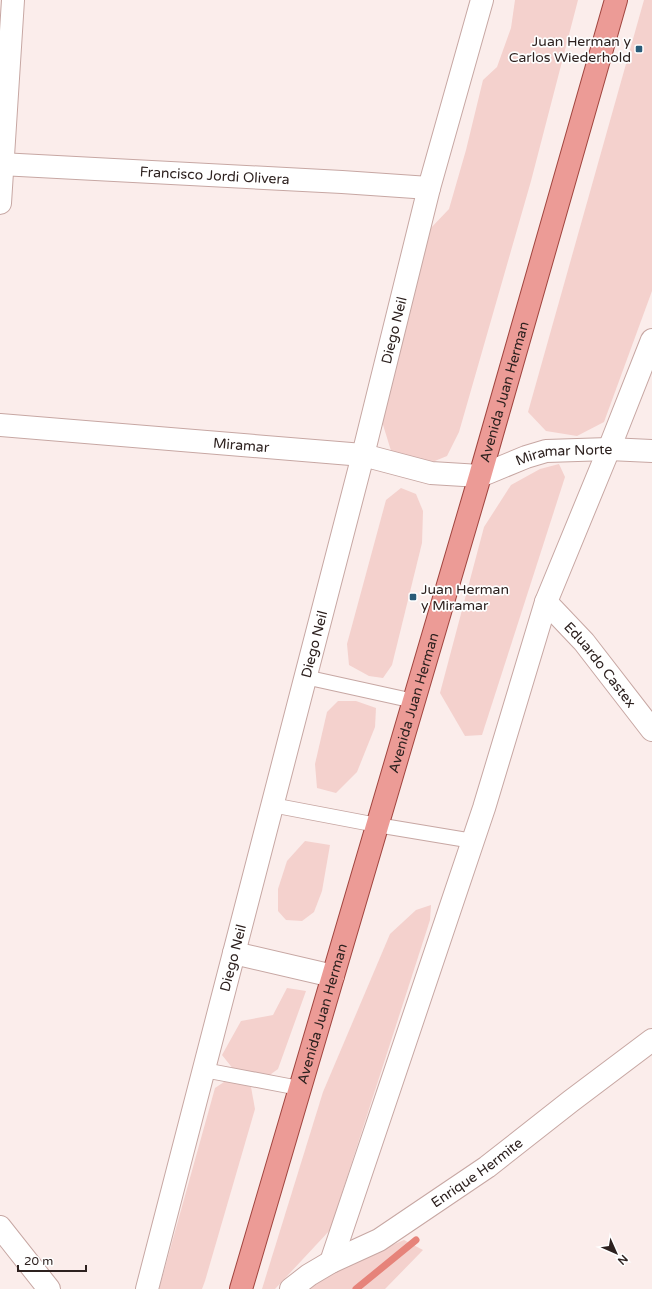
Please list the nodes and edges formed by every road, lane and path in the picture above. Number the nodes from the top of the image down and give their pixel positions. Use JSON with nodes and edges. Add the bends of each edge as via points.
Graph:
{"nodes":[{"id":1,"x":13,"y":0,"type":"edge"},
{"id":2,"x":482,"y":0,"type":"edge"},
{"id":3,"x":616,"y":0,"type":"edge"},
{"id":4,"x":1,"y":164,"type":"edge"},
{"id":5,"x":429,"y":188,"type":"junction"},
{"id":6,"x":0,"y":203,"type":"edge"},
{"id":7,"x":652,"y":340,"type":"edge"},
{"id":8,"x":0,"y":425,"type":"edge"},
{"id":9,"x":609,"y":449,"type":"junction"},
{"id":10,"x":652,"y":451,"type":"edge"},
{"id":11,"x":362,"y":455,"type":"junction"},
{"id":12,"x":480,"y":476,"type":"junction"},
{"id":13,"x":546,"y":602,"type":"junction"},
{"id":14,"x":305,"y":677,"type":"junction"},
{"id":15,"x":414,"y":701,"type":"junction"},
{"id":16,"x":652,"y":730,"type":"edge"},
{"id":17,"x":272,"y":804,"type":"junction"},
{"id":18,"x":377,"y":825,"type":"junction"},
{"id":19,"x":473,"y":841,"type":"junction"},
{"id":20,"x":234,"y":952,"type":"junction"},
{"id":21,"x":333,"y":976,"type":"junction"},
{"id":22,"x":652,"y":1040,"type":"edge"},
{"id":23,"x":204,"y":1070,"type":"junction"},
{"id":24,"x":299,"y":1088,"type":"junction"},
{"id":25,"x":0,"y":1226,"type":"edge"},
{"id":26,"x":331,"y":1262,"type":"junction"},
{"id":27,"x":50,"y":1289,"type":"edge"},
{"id":28,"x":147,"y":1289,"type":"edge"},
{"id":29,"x":241,"y":1289,"type":"edge"},
{"id":30,"x":292,"y":1289,"type":"edge"}],
"edges":[{"from":1,"to":4,"type":"street"},
{"from":2,"to":5,"type":"street","name":"Diego Neil"},
{"from":3,"to":12,"type":"main road","name":"Avenida Juan Herman"},
{"from":4,"to":5,"type":"street","name":"Francisco Jordi Olivera"},
{"from":4,"to":6,"type":"street"},
{"from":5,"to":11,"type":"street","name":"Diego Neil"},
{"from":7,"to":9,"type":"street"},
{"from":8,"to":11,"type":"street","name":"Miramar"},
{"from":9,"to":10,"type":"street","name":"Miramar Norte"},
{"from":9,"to":12,"type":"street","name":"Miramar Norte","via":[[546,451]]},
{"from":9,"to":13,"type":"street"},
{"from":11,"to":12,"type":"street","name":"Miramar","via":[[430,473]]},
{"from":11,"to":14,"type":"street","name":"Diego Neil"},
{"from":12,"to":15,"type":"main road","name":"Avenida Juan Herman"},
{"from":13,"to":16,"type":"street","name":"Eduardo Castex","via":[[584,642]]},
{"from":13,"to":19,"type":"street"},
{"from":14,"to":15,"type":"lane"},
{"from":14,"to":17,"type":"street","name":"Diego Neil"},
{"from":15,"to":18,"type":"main road","name":"Avenida Juan Herman"},
{"from":17,"to":18,"type":"lane"},
{"from":17,"to":20,"type":"street","name":"Diego Neil"},
{"from":18,"to":19,"type":"lane"},
{"from":18,"to":21,"type":"main road","name":"Avenida Juan Herman"},
{"from":19,"to":26,"type":"street"},
{"from":20,"to":21,"type":"street"},
{"from":20,"to":23,"type":"street","name":"Diego Neil"},
{"from":21,"to":24,"type":"main road","name":"Avenida Juan Herman"},
{"from":22,"to":26,"type":"street","name":"Enrique Hermite","via":[[487,1167],[379,1240]]},
{"from":23,"to":24,"type":"lane"},
{"from":23,"to":28,"type":"street","name":"Diego Neil"},
{"from":24,"to":29,"type":"main road","name":"Avenida Juan Herman"},
{"from":25,"to":27,"type":"street"},
{"from":26,"to":30,"type":"street","name":"Enrique Hermite"}]}
